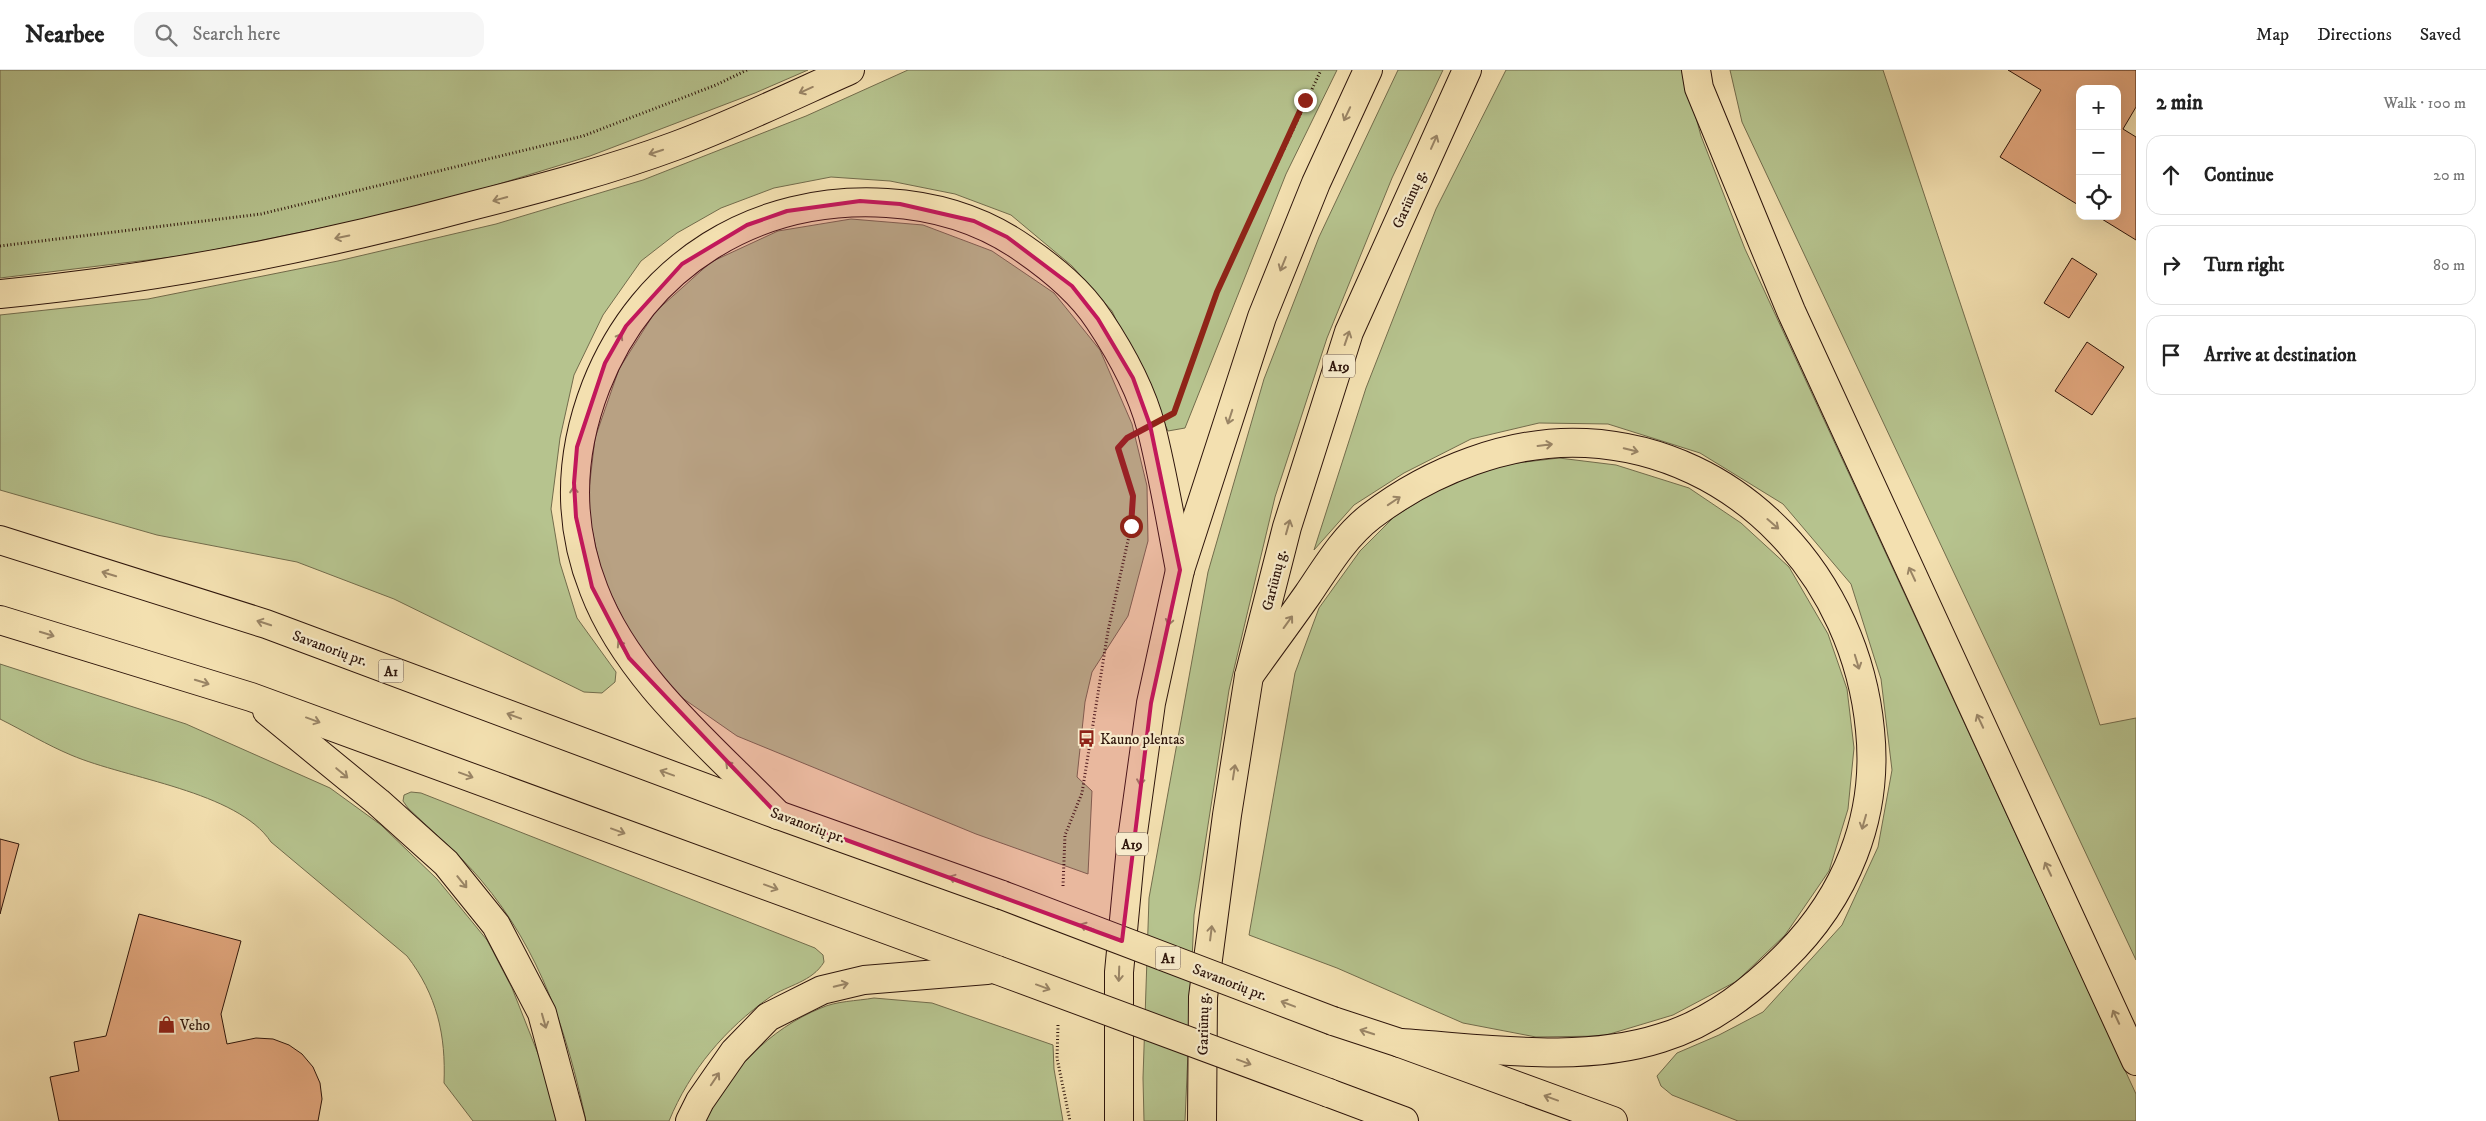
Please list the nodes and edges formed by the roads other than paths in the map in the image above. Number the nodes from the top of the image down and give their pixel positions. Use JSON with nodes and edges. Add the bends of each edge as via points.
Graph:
{"nodes":[{"id":1,"x":850,"y":70,"type":"edge"},
{"id":2,"x":1368,"y":70,"type":"edge"},
{"id":3,"x":1467,"y":70,"type":"edge"},
{"id":4,"x":1696,"y":70,"type":"edge"},
{"id":5,"x":0,"y":294,"type":"edge"},
{"id":6,"x":0,"y":540,"type":"edge"},
{"id":7,"x":1180,"y":570,"type":"junction"},
{"id":8,"x":0,"y":620,"type":"edge"},
{"id":9,"x":1249,"y":676,"type":"junction"},
{"id":10,"x":251,"y":697,"type":"junction"},
{"id":11,"x":778,"y":815,"type":"junction"},
{"id":12,"x":997,"y":970,"type":"junction"},
{"id":13,"x":1400,"y":1043,"type":"junction"},
{"id":14,"x":2136,"y":1061,"type":"edge"},
{"id":15,"x":571,"y":1121,"type":"edge"},
{"id":16,"x":690,"y":1121,"type":"edge"},
{"id":17,"x":1119,"y":1121,"type":"edge"},
{"id":18,"x":1202,"y":1121,"type":"edge"},
{"id":19,"x":1404,"y":1121,"type":"edge"},
{"id":20,"x":1613,"y":1121,"type":"edge"}],
"edges":[{"from":1,"to":5,"type":"highway","one_way":true,"via":[[675,146],[565,181],[418,220],[220,264]]},
{"from":2,"to":7,"type":"highway","number":"A19","one_way":true,"via":[[1316,183],[1262,317]]},
{"from":9,"to":3,"type":"highway","name":"Gariūnų g.","number":"A19","one_way":true,"via":[[1287,527],[1349,332]]},
{"from":14,"to":4,"type":"highway","one_way":true,"via":[[1791,311],[1699,88]]},
{"from":11,"to":6,"type":"highway","name":"Savanorių pr.","number":"A1","one_way":true,"via":[[266,624]]},
{"from":11,"to":7,"type":"highway","one_way":true,"via":[[658,693],[629,658],[608,625],[592,586],[576,516],[577,447],[588,405],[605,363],[622,333],[653,293],[682,264],[714,243],[747,225],[787,211],[860,201],[937,210],[974,221],[1007,237],[1072,286],[1098,319],[1133,378],[1150,425]]},
{"from":7,"to":17,"type":"highway","number":"A19","one_way":true,"via":[[1151,703],[1131,847],[1118,972]]},
{"from":8,"to":10,"type":"highway","one_way":true},
{"from":9,"to":13,"type":"highway","one_way":true,"via":[[1340,547],[1376,513],[1408,491],[1472,461],[1509,450],[1583,442],[1657,456],[1699,473],[1750,504],[1780,530],[1809,566],[1837,612],[1858,659],[1868,707],[1872,751],[1869,806],[1844,881],[1822,916],[1766,976],[1698,1023],[1662,1038],[1623,1048],[1572,1053]]},
{"from":18,"to":9,"type":"highway","name":"Gariūnų g.","number":"A19","one_way":true,"via":[[1203,997]]},
{"from":10,"to":12,"type":"highway","one_way":true},
{"from":10,"to":15,"type":"highway","one_way":true,"via":[[446,863],[496,925],[542,1013]]},
{"from":13,"to":11,"type":"highway","name":"Savanorių pr.","number":"A1","one_way":true,"bridge":true},
{"from":16,"to":12,"type":"highway","one_way":true,"via":[[734,1052],[768,1017],[822,990],[864,980]]},
{"from":12,"to":19,"type":"highway","one_way":true,"bridge":true},
{"from":20,"to":13,"type":"highway","name":"Savanorių pr.","number":"A1","one_way":true}]}
